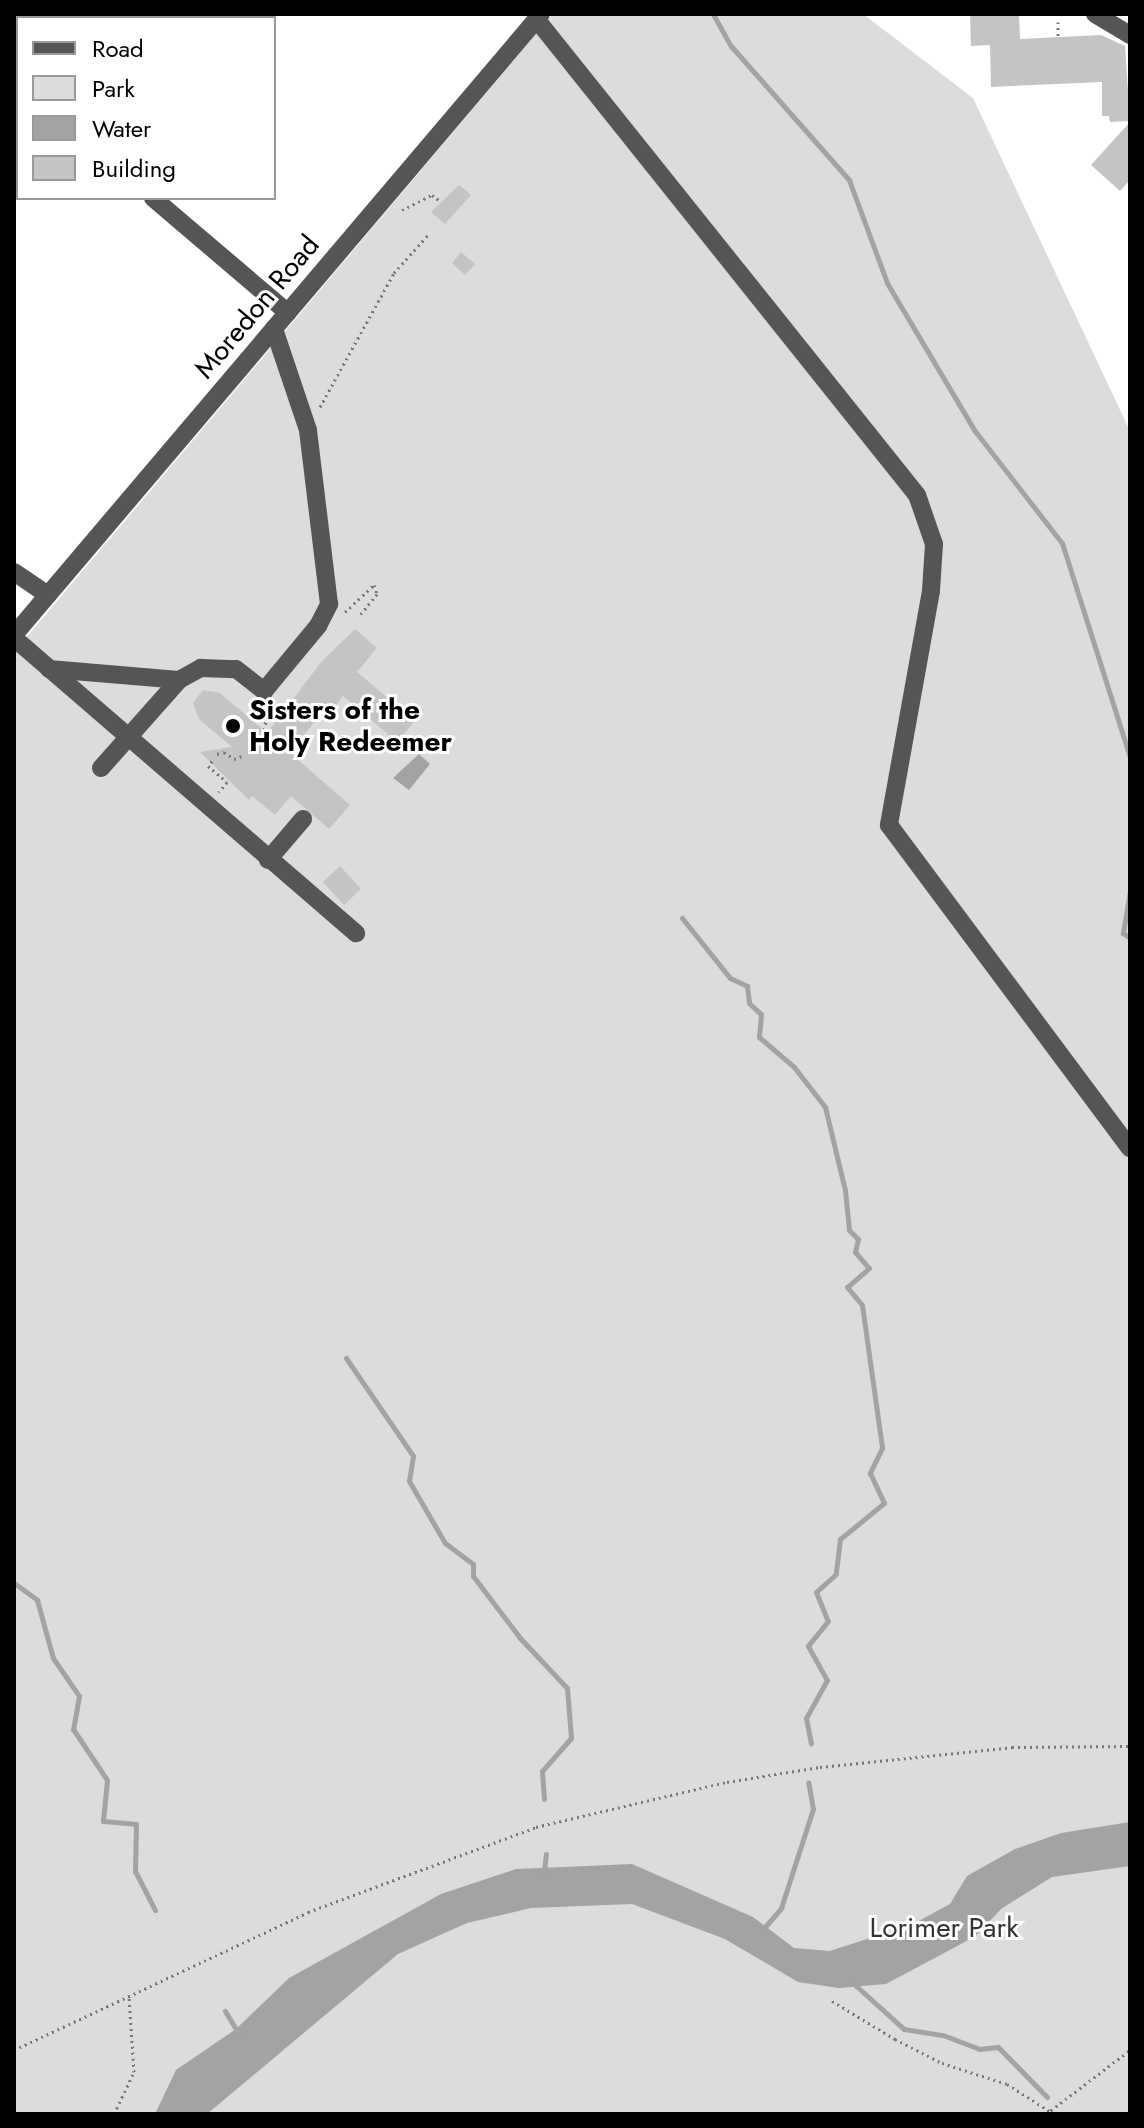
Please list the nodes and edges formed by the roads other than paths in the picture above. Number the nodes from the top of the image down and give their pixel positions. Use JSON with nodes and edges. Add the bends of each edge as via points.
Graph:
{"nodes":[{"id":1,"x":1095,"y":14,"type":"edge"},
{"id":2,"x":539,"y":17,"type":"edge"},
{"id":3,"x":1130,"y":35,"type":"edge"},
{"id":4,"x":155,"y":200,"type":"edge"},
{"id":5,"x":288,"y":313,"type":"junction"},
{"id":6,"x":274,"y":329,"type":"junction"},
{"id":7,"x":14,"y":572,"type":"edge"},
{"id":8,"x":48,"y":595,"type":"junction"},
{"id":9,"x":14,"y":637,"type":"edge"},
{"id":10,"x":49,"y":669,"type":"junction"},
{"id":11,"x":179,"y":680,"type":"junction"},
{"id":12,"x":127,"y":738,"type":"junction"},
{"id":13,"x":101,"y":768,"type":"dead end"},
{"id":14,"x":303,"y":819,"type":"dead end"},
{"id":15,"x":268,"y":860,"type":"junction"},
{"id":16,"x":356,"y":933,"type":"dead end"},
{"id":17,"x":1130,"y":1148,"type":"edge"}],
"edges":[{"from":1,"to":3,"type":"street"},
{"from":2,"to":5,"type":"street","name":"Moredon Road"},
{"from":2,"to":17,"type":"street","via":[[917,495],[934,544],[931,591],[889,825]]},
{"from":4,"to":5,"type":"street"},
{"from":5,"to":6,"type":"street","name":"Moredon Road"},
{"from":6,"to":8,"type":"street","name":"Moredon Road"},
{"from":6,"to":11,"type":"street","via":[[308,430],[329,604],[318,626],[264,691],[228,668],[201,668]]},
{"from":7,"to":8,"type":"street"},
{"from":8,"to":9,"type":"street","name":"Moredon Road"},
{"from":9,"to":10,"type":"street"},
{"from":10,"to":11,"type":"street"},
{"from":10,"to":12,"type":"street"},
{"from":11,"to":12,"type":"street"},
{"from":12,"to":13,"type":"street"},
{"from":12,"to":15,"type":"street"},
{"from":14,"to":15,"type":"street"},
{"from":15,"to":16,"type":"street"}]}
